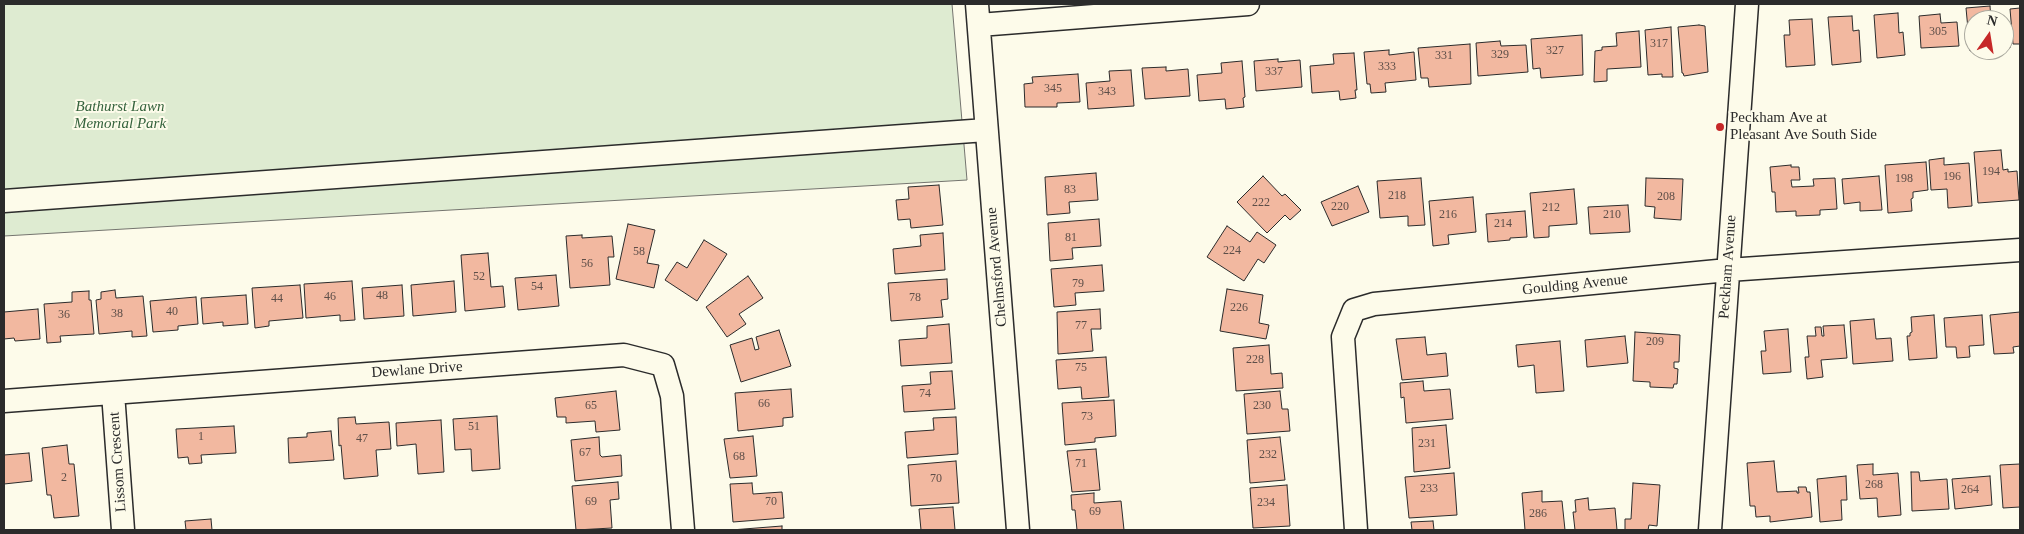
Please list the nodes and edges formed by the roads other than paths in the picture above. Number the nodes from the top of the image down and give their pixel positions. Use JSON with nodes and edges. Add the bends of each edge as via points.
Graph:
{"nodes":[{"id":1,"x":1248,"y":4,"type":"edge"},
{"id":2,"x":1747,"y":4,"type":"edge"},
{"id":3,"x":978,"y":14,"type":"edge"},
{"id":4,"x":986,"y":130,"type":"junction"},
{"id":5,"x":4,"y":201,"type":"edge"},
{"id":6,"x":2020,"y":250,"type":"edge"},
{"id":7,"x":1728,"y":270,"type":"junction"},
{"id":8,"x":113,"y":393,"type":"junction"},
{"id":9,"x":4,"y":401,"type":"edge"},
{"id":10,"x":123,"y":530,"type":"edge"},
{"id":11,"x":683,"y":530,"type":"edge"},
{"id":12,"x":1018,"y":530,"type":"edge"},
{"id":13,"x":1356,"y":530,"type":"edge"},
{"id":14,"x":1710,"y":530,"type":"edge"}],
"edges":[{"from":1,"to":3,"type":"street"},
{"from":2,"to":7,"type":"street","name":"Peckham Avenue"},
{"from":3,"to":4,"type":"street","name":"Chelmsford Avenue"},
{"from":4,"to":5,"type":"street"},
{"from":4,"to":12,"type":"street","name":"Chelmsford Avenue"},
{"from":6,"to":7,"type":"street","name":"Goulding Avenue"},
{"from":7,"to":13,"type":"street","name":"Goulding Avenue","via":[[1374,304],[1354,310],[1343,337]]},
{"from":7,"to":14,"type":"street","name":"Peckham Avenue"},
{"from":8,"to":9,"type":"street","name":"Dewlane Drive"},
{"from":8,"to":10,"type":"street","name":"Lissom Crescent"},
{"from":8,"to":11,"type":"street","name":"Dewlane Drive","via":[[624,355],[662,365],[672,396]]}]}
